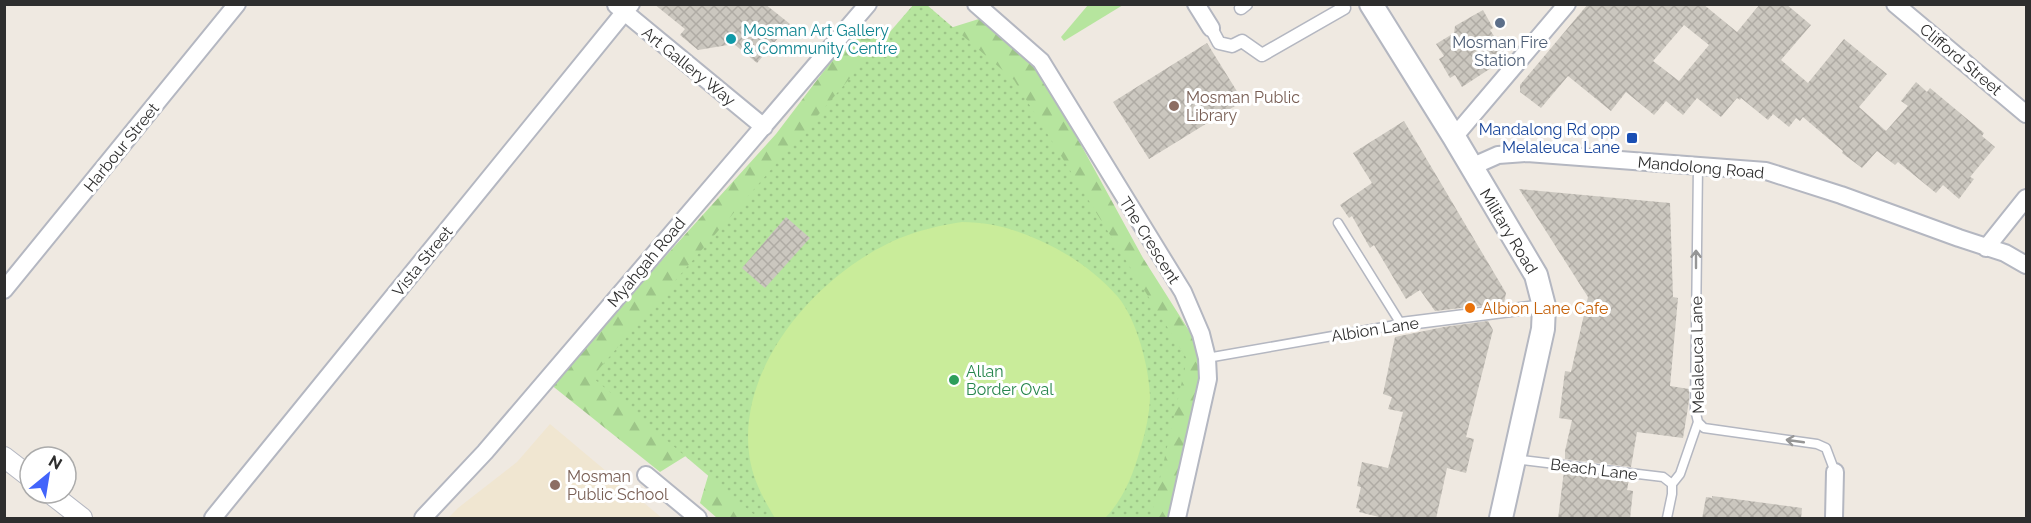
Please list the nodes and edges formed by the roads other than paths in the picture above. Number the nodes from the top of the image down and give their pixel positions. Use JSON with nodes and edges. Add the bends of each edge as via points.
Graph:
{"nodes":[{"id":1,"x":237,"y":4,"type":"edge"},
{"id":2,"x":868,"y":4,"type":"edge"},
{"id":3,"x":976,"y":4,"type":"edge"},
{"id":4,"x":1196,"y":4,"type":"edge"},
{"id":5,"x":1371,"y":4,"type":"edge"},
{"id":6,"x":1567,"y":4,"type":"edge"},
{"id":7,"x":1895,"y":4,"type":"edge"},
{"id":8,"x":623,"y":7,"type":"edge"},
{"id":9,"x":1344,"y":8,"type":"dead end"},
{"id":10,"x":1210,"y":28,"type":"joint"},
{"id":11,"x":2026,"y":114,"type":"edge"},
{"id":12,"x":764,"y":127,"type":"junction"},
{"id":13,"x":1454,"y":137,"type":"junction"},
{"id":14,"x":1698,"y":166,"type":"junction"},
{"id":15,"x":1471,"y":167,"type":"junction"},
{"id":16,"x":2026,"y":198,"type":"edge"},
{"id":17,"x":1338,"y":223,"type":"dead end"},
{"id":18,"x":1986,"y":248,"type":"junction"},
{"id":19,"x":2026,"y":265,"type":"edge"},
{"id":20,"x":4,"y":290,"type":"edge"},
{"id":21,"x":1544,"y":306,"type":"junction"},
{"id":22,"x":1401,"y":324,"type":"junction"},
{"id":23,"x":1207,"y":358,"type":"junction"},
{"id":24,"x":1698,"y":422,"type":"junction"},
{"id":25,"x":4,"y":457,"type":"edge"},
{"id":26,"x":1514,"y":459,"type":"junction"},
{"id":27,"x":18,"y":468,"type":"edge"},
{"id":28,"x":1835,"y":472,"type":"joint"},
{"id":29,"x":646,"y":475,"type":"dead end"},
{"id":30,"x":1672,"y":484,"type":"junction"},
{"id":31,"x":65,"y":505,"type":"edge"},
{"id":32,"x":82,"y":519,"type":"edge"},
{"id":33,"x":213,"y":519,"type":"edge"},
{"id":34,"x":423,"y":519,"type":"edge"},
{"id":35,"x":698,"y":519,"type":"edge"},
{"id":36,"x":1177,"y":519,"type":"edge"},
{"id":37,"x":1501,"y":519,"type":"edge"},
{"id":38,"x":1667,"y":519,"type":"edge"},
{"id":39,"x":1833,"y":519,"type":"edge"}],
"edges":[{"from":1,"to":20,"type":"street","name":"Harbour Street"},
{"from":2,"to":12,"type":"street","name":"Myahgah Road"},
{"from":3,"to":23,"type":"street","name":"The Crescent","via":[[1041,61],[1183,292]]},
{"from":4,"to":10,"type":"street"},
{"from":5,"to":13,"type":"main road","name":"Military Road"},
{"from":6,"to":13,"type":"street"},
{"from":7,"to":11,"type":"street","name":"Clifford Street"},
{"from":8,"to":12,"type":"street","name":"Art Gallery Way"},
{"from":8,"to":33,"type":"street","name":"Vista Street"},
{"from":9,"to":10,"type":"street","via":[[1262,55],[1242,41],[1232,46],[1220,43]]},
{"from":12,"to":34,"type":"street","name":"Myahgah Road"},
{"from":13,"to":15,"type":"main road","name":"Military Road"},
{"from":14,"to":15,"type":"street","name":"Mandolong Road","via":[[1527,153],[1498,154]]},
{"from":14,"to":18,"type":"street","name":"Mandolong Road","via":[[1756,170],[1787,177]]},
{"from":24,"to":14,"type":"lane","name":"Melaleuca Lane","one_way":true},
{"from":15,"to":21,"type":"main road","name":"Military Road","via":[[1536,275]]},
{"from":16,"to":18,"type":"street"},
{"from":17,"to":22,"type":"lane"},
{"from":18,"to":19,"type":"street","name":"Mandolong Road","via":[[2006,253]]},
{"from":21,"to":22,"type":"street","name":"Albion Lane"},
{"from":21,"to":26,"type":"main road","name":"Military Road","via":[[1543,329]]},
{"from":22,"to":23,"type":"lane","name":"Albion Lane"},
{"from":23,"to":36,"type":"street","name":"The Crescent","via":[[1204,401]]},
{"from":28,"to":24,"type":"lane","name":"Melaleuca Lane","one_way":true,"via":[[1826,448],[1817,444],[1704,428]]},
{"from":24,"to":30,"type":"lane","via":[[1680,474]]},
{"from":25,"to":27,"type":"street"},
{"from":26,"to":30,"type":"lane","name":"Beach Lane","via":[[1663,477]]},
{"from":26,"to":37,"type":"main road","name":"Military Road"},
{"from":28,"to":39,"type":"street"},
{"from":29,"to":35,"type":"street"},
{"from":30,"to":38,"type":"lane"},
{"from":31,"to":32,"type":"street"}]}
